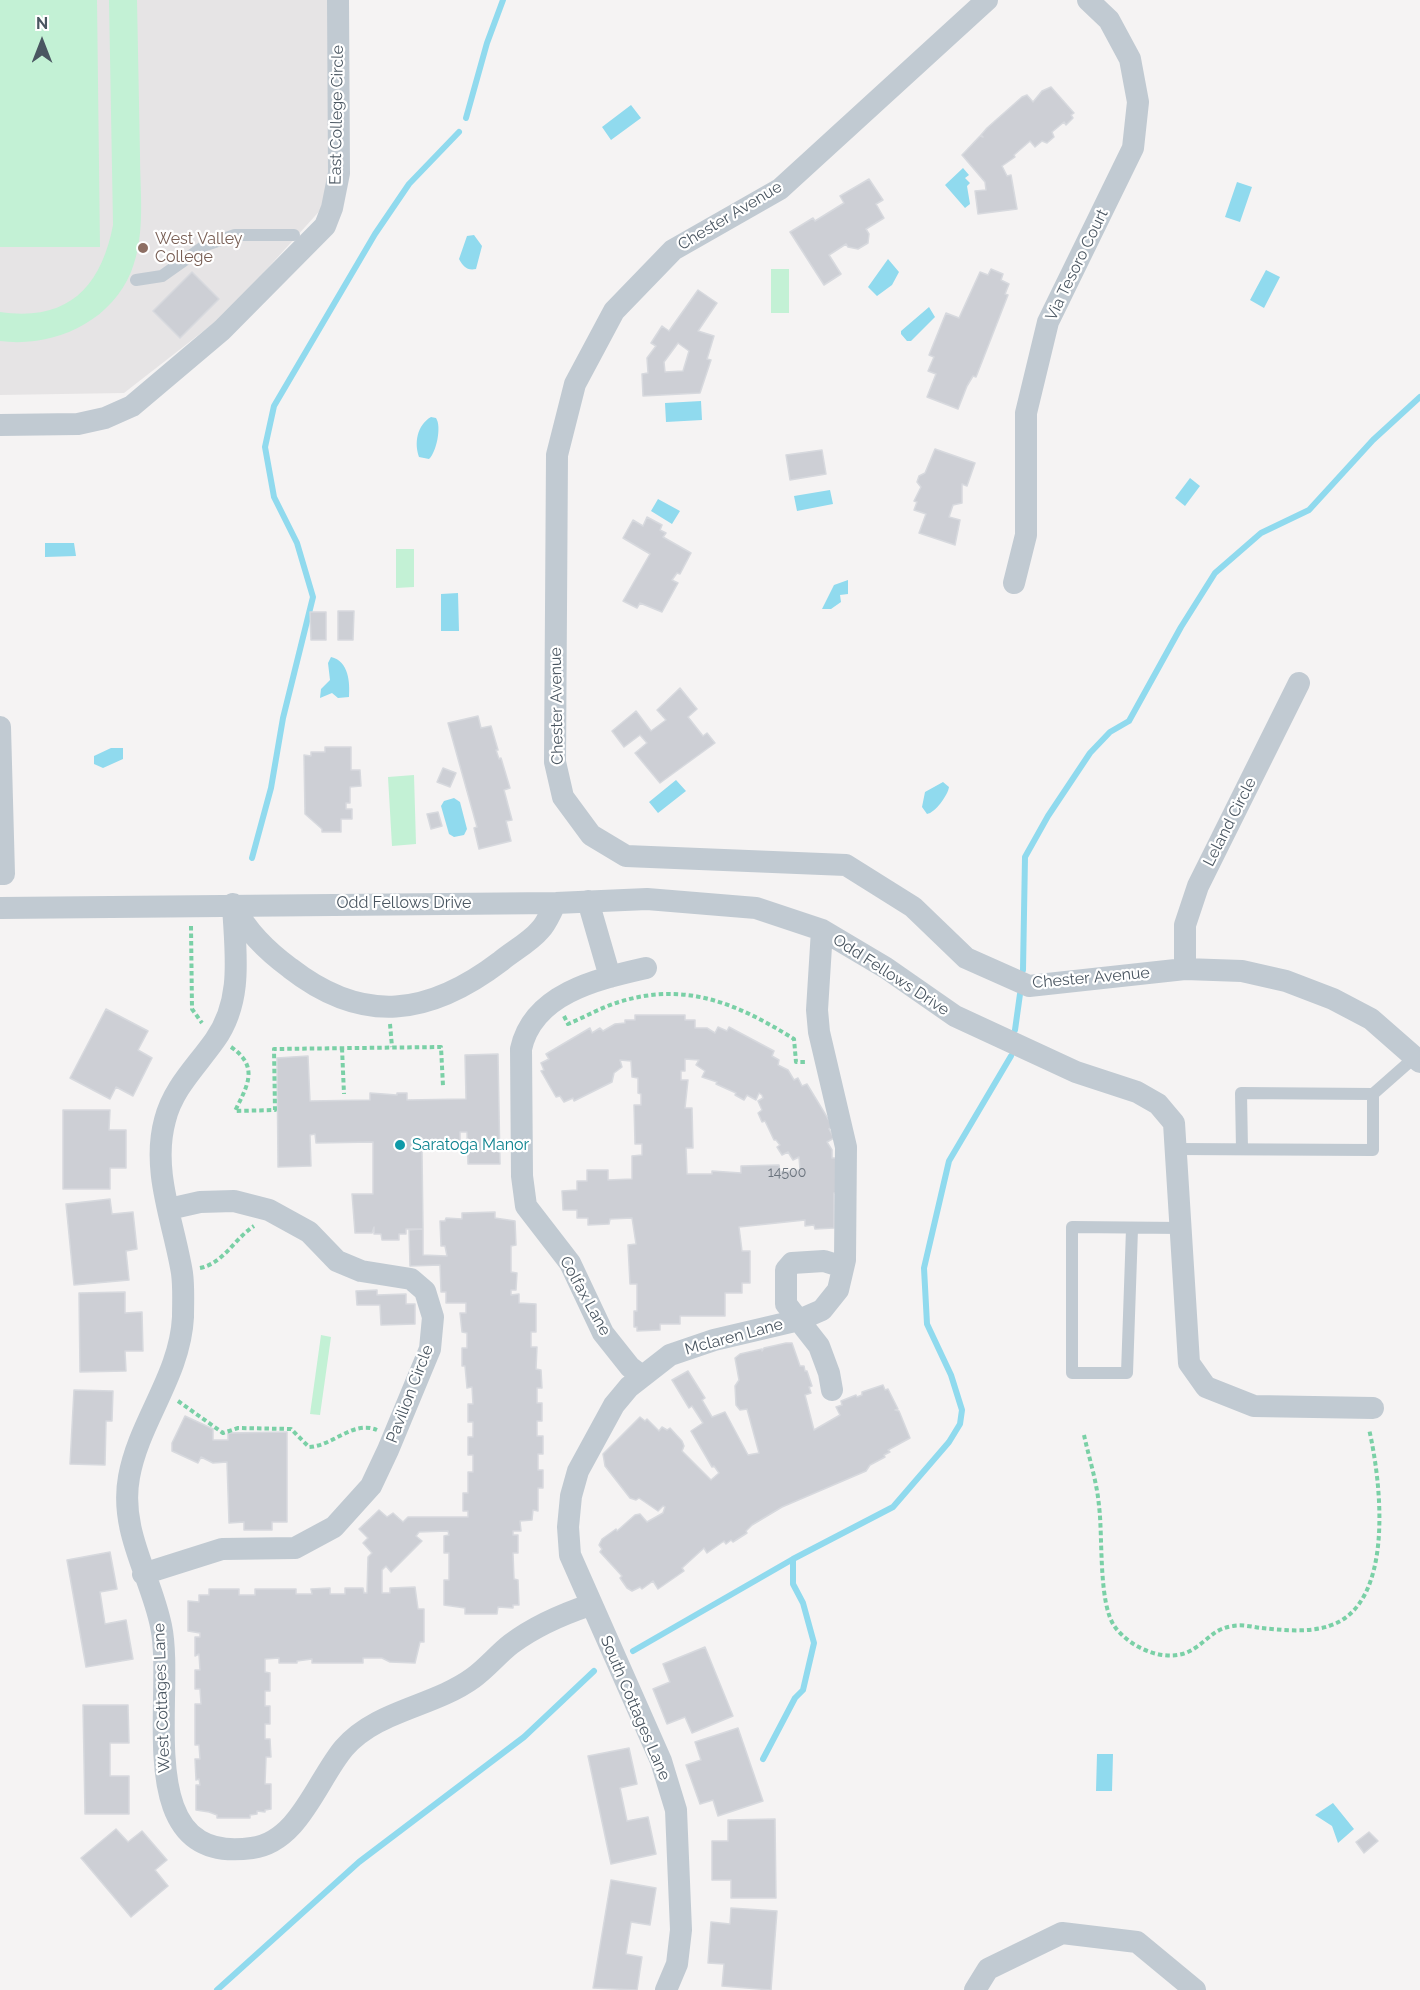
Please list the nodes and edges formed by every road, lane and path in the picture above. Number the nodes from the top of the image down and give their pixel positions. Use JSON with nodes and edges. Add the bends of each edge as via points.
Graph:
{"nodes":[{"id":1,"x":338,"y":0,"type":"edge"},
{"id":2,"x":987,"y":0,"type":"edge"},
{"id":3,"x":1088,"y":0,"type":"edge"},
{"id":4,"x":294,"y":235,"type":"dead end"},
{"id":5,"x":136,"y":280,"type":"dead end"},
{"id":6,"x":0,"y":425,"type":"edge"},
{"id":7,"x":1014,"y":583,"type":"dead end"},
{"id":8,"x":1299,"y":683,"type":"dead end"},
{"id":9,"x":0,"y":727,"type":"edge"},
{"id":10,"x":2,"y":874,"type":"edge"},
{"id":11,"x":588,"y":901,"type":"junction"},
{"id":12,"x":556,"y":903,"type":"junction"},
{"id":13,"x":233,"y":904,"type":"junction"},
{"id":14,"x":190,"y":905,"type":"junction"},
{"id":15,"x":0,"y":908,"type":"edge"},
{"id":16,"x":822,"y":930,"type":"junction"},
{"id":17,"x":646,"y":968,"type":"dead end"},
{"id":18,"x":1185,"y":969,"type":"junction"},
{"id":19,"x":610,"y":976,"type":"junction"},
{"id":20,"x":557,"y":999,"type":"junction"},
{"id":21,"x":209,"y":1030,"type":"dead end"},
{"id":22,"x":226,"y":1043,"type":"dead end"},
{"id":23,"x":342,"y":1048,"type":"junction"},
{"id":24,"x":1417,"y":1060,"type":"edge"},
{"id":25,"x":824,"y":1061,"type":"junction"},
{"id":26,"x":443,"y":1086,"type":"dead end"},
{"id":27,"x":344,"y":1094,"type":"dead end"},
{"id":28,"x":1373,"y":1094,"type":"junction"},
{"id":29,"x":1177,"y":1149,"type":"junction"},
{"id":30,"x":1242,"y":1149,"type":"junction"},
{"id":31,"x":169,"y":1209,"type":"junction"},
{"id":32,"x":269,"y":1210,"type":"junction"},
{"id":33,"x":1181,"y":1228,"type":"junction"},
{"id":34,"x":1132,"y":1229,"type":"junction"},
{"id":35,"x":843,"y":1267,"type":"junction"},
{"id":36,"x":182,"y":1271,"type":"junction"},
{"id":37,"x":799,"y":1320,"type":"junction"},
{"id":38,"x":642,"y":1376,"type":"junction"},
{"id":39,"x":832,"y":1390,"type":"dead end"},
{"id":40,"x":163,"y":1392,"type":"junction"},
{"id":41,"x":1366,"y":1408,"type":"joint"},
{"id":42,"x":1084,"y":1435,"type":"dead end"},
{"id":43,"x":394,"y":1437,"type":"junction"},
{"id":44,"x":143,"y":1574,"type":"junction"},
{"id":45,"x":590,"y":1605,"type":"junction"},
{"id":46,"x":666,"y":1990,"type":"edge"},
{"id":47,"x":975,"y":1990,"type":"edge"},
{"id":48,"x":1195,"y":1990,"type":"edge"}],
"edges":[{"from":1,"to":6,"type":"street","name":"East College Circle","via":[[339,173],[325,226],[222,330],[132,406],[78,424]]},
{"from":2,"to":18,"type":"street","name":"Chester Avenue","via":[[780,189],[673,250],[614,311],[575,384],[557,454],[555,762],[563,797],[591,835],[626,856],[846,865],[913,908],[966,958],[1029,986]]},
{"from":3,"to":7,"type":"street","name":"Via Tesoro Court","via":[[1109,20],[1130,59],[1138,102],[1133,148],[1048,322],[1026,413],[1026,535]]},
{"from":4,"to":5,"type":"lane","via":[[235,235],[206,245],[162,276]]},
{"from":8,"to":18,"type":"street","name":"Leland Circle","via":[[1198,886],[1185,925]]},
{"from":9,"to":10,"type":"street"},
{"from":11,"to":12,"type":"street","name":"Odd Fellows Drive"},
{"from":11,"to":16,"type":"street","name":"Odd Fellows Drive","via":[[647,898],[756,908]]},
{"from":11,"to":19,"type":"street"},
{"from":12,"to":13,"type":"street","name":"Odd Fellows Drive"},
{"from":12,"to":13,"type":"street","via":[[541,930],[472,984],[441,997],[379,1008],[341,1000],[301,977],[246,930]]},
{"from":13,"to":14,"type":"street","name":"Odd Fellows Drive"},
{"from":13,"to":31,"type":"street","name":"West Cottages Lane","via":[[237,979],[232,1007],[217,1037],[177,1088],[165,1120],[160,1151]]},
{"from":14,"to":15,"type":"street","name":"Odd Fellows Drive"},
{"from":14,"to":21,"type":"path","via":[[192,1010]]},
{"from":16,"to":25,"type":"street","name":"Mclaren Lane","via":[[817,1010]]},
{"from":16,"to":29,"type":"street","name":"Odd Fellows Drive","via":[[886,968],[954,1016],[1076,1072],[1137,1092],[1158,1104],[1174,1123]]},
{"from":17,"to":19,"type":"street","name":"Colfax Lane"},
{"from":18,"to":24,"type":"street","name":"Chester Avenue","via":[[1242,971],[1286,981],[1333,999],[1371,1019]]},
{"from":19,"to":20,"type":"street","name":"Colfax Lane"},
{"from":20,"to":25,"type":"path","via":[[568,1024],[619,1002],[653,994],[727,1002],[794,1039],[796,1062]]},
{"from":20,"to":38,"type":"street","name":"Colfax Lane","via":[[536,1016],[521,1049],[522,1176],[526,1206],[570,1263],[603,1333]]},
{"from":22,"to":23,"type":"path","via":[[246,1062],[250,1076],[247,1091],[235,1111],[275,1110],[274,1049]]},
{"from":23,"to":26,"type":"path","via":[[441,1047]]},
{"from":23,"to":27,"type":"path"},
{"from":24,"to":28,"type":"lane"},
{"from":25,"to":35,"type":"street","name":"Mclaren Lane","via":[[846,1147]]},
{"from":28,"to":30,"type":"lane","via":[[1373,1150]]},
{"from":28,"to":30,"type":"lane","via":[[1241,1093]]},
{"from":29,"to":30,"type":"lane"},
{"from":29,"to":33,"type":"street","name":"Odd Fellows Drive"},
{"from":31,"to":32,"type":"street","name":"Pavilion Circle","via":[[234,1201]]},
{"from":31,"to":36,"type":"street","name":"West Cottages Lane"},
{"from":32,"to":36,"type":"path","via":[[264,1220],[240,1235],[218,1261]]},
{"from":32,"to":43,"type":"street","name":"Pavilion Circle","via":[[309,1232],[338,1261],[362,1271],[411,1279],[425,1291],[433,1317],[430,1349]]},
{"from":33,"to":34,"type":"lane"},
{"from":33,"to":41,"type":"street","name":"Odd Fellows Drive","via":[[1189,1363],[1206,1387],[1254,1406]]},
{"from":34,"to":34,"type":"lane","via":[[1072,1227],[1072,1373],[1127,1373]]},
{"from":35,"to":37,"type":"street","name":"Mclaren Lane","via":[[838,1290],[822,1310]]},
{"from":35,"to":37,"type":"street","name":"Mclaren Lane","via":[[824,1261],[792,1263],[786,1270],[786,1304]]},
{"from":36,"to":40,"type":"street","name":"West Cottages Lane","via":[[182,1323]]},
{"from":37,"to":38,"type":"street","name":"Mclaren Lane","via":[[670,1355]]},
{"from":37,"to":39,"type":"street","name":"Mclaren Lane","via":[[819,1346]]},
{"from":38,"to":45,"type":"street","name":"Mclaren Lane","via":[[614,1405],[578,1471],[571,1496],[570,1555]]},
{"from":40,"to":43,"type":"path","via":[[223,1433],[238,1428],[291,1429],[309,1447],[319,1447],[368,1426]]},
{"from":40,"to":44,"type":"street","name":"West Cottages Lane","via":[[137,1443],[128,1479],[127,1508]]},
{"from":41,"to":42,"type":"path","via":[[1380,1503],[1378,1546],[1371,1580],[1351,1616],[1329,1626],[1305,1630],[1235,1625],[1211,1633],[1182,1655],[1158,1655],[1134,1645],[1114,1626],[1106,1606],[1099,1505]]},
{"from":43,"to":44,"type":"street","name":"Pavilion Circle","via":[[371,1486],[334,1527],[295,1548],[222,1549]]},
{"from":44,"to":45,"type":"street","name":"West Cottages Lane","via":[[155,1599],[163,1632],[166,1785],[174,1810],[189,1834],[204,1845],[228,1850],[256,1848],[281,1837],[345,1747],[372,1724],[472,1679],[512,1643],[543,1624]]},
{"from":45,"to":46,"type":"street","name":"South Cottages Lane","via":[[662,1761],[676,1810],[681,1930],[676,1964]]},
{"from":47,"to":48,"type":"street","via":[[988,1969],[1062,1933],[1137,1942]]}]}
